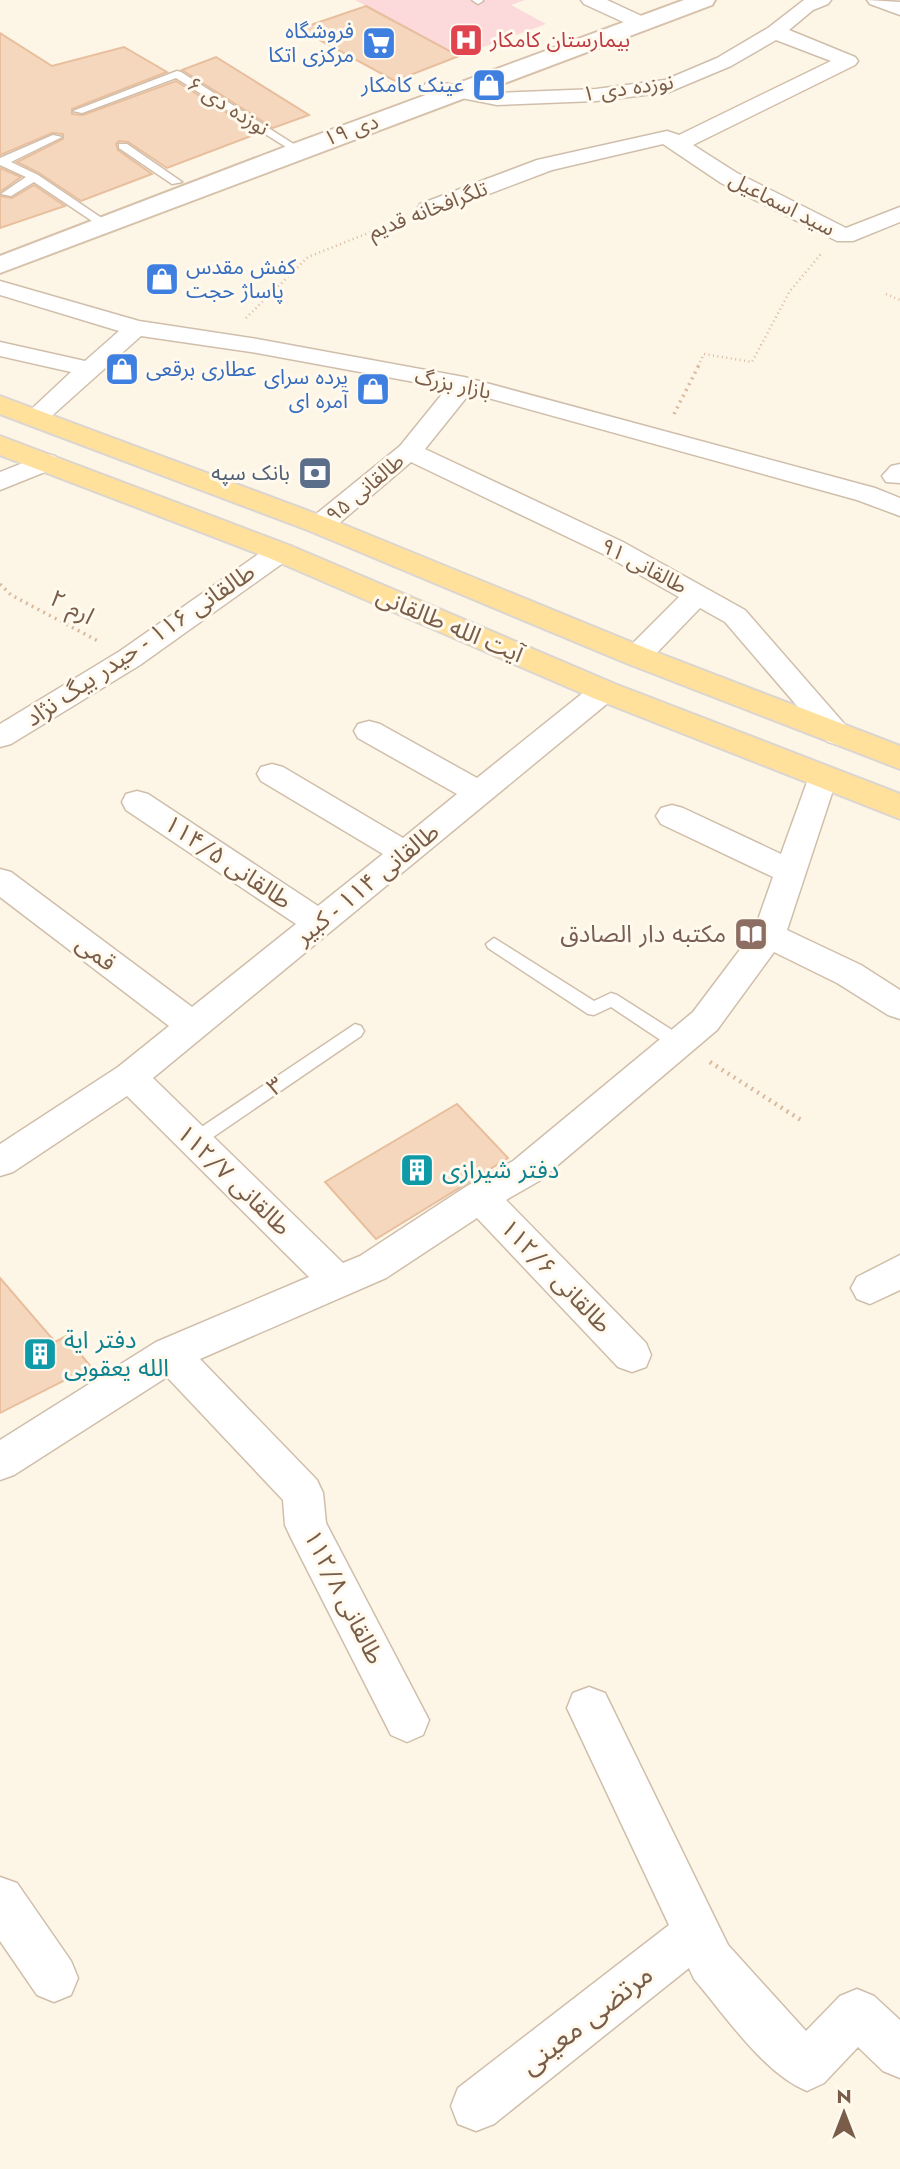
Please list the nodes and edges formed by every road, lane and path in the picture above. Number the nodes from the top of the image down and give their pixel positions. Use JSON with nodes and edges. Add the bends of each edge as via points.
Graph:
{"nodes":[{"id":1,"x":591,"y":0,"type":"edge"},
{"id":2,"x":669,"y":0,"type":"edge"},
{"id":3,"x":704,"y":0,"type":"edge"},
{"id":4,"x":821,"y":0,"type":"edge"},
{"id":5,"x":877,"y":0,"type":"edge"},
{"id":6,"x":900,"y":9,"type":"edge"},
{"id":7,"x":633,"y":20,"type":"junction"},
{"id":8,"x":775,"y":32,"type":"junction"},
{"id":9,"x":444,"y":90,"type":"junction"},
{"id":10,"x":78,"y":111,"type":"dead end"},
{"id":11,"x":57,"y":137,"type":"dead end"},
{"id":12,"x":672,"y":141,"type":"junction"},
{"id":13,"x":123,"y":146,"type":"dead end"},
{"id":14,"x":291,"y":146,"type":"junction"},
{"id":15,"x":1,"y":162,"type":"edge"},
{"id":16,"x":34,"y":177,"type":"junction"},
{"id":17,"x":176,"y":182,"type":"junction"},
{"id":18,"x":7,"y":194,"type":"dead end"},
{"id":19,"x":428,"y":209,"type":"joint"},
{"id":20,"x":900,"y":214,"type":"edge"},
{"id":21,"x":97,"y":219,"type":"junction"},
{"id":22,"x":845,"y":236,"type":"junction"},
{"id":23,"x":0,"y":247,"type":"edge"},
{"id":24,"x":0,"y":265,"type":"edge"},
{"id":25,"x":0,"y":288,"type":"edge"},
{"id":26,"x":886,"y":294,"type":"dead end"},
{"id":27,"x":900,"y":300,"type":"edge"},
{"id":28,"x":136,"y":328,"type":"junction"},
{"id":29,"x":222,"y":341,"type":"junction"},
{"id":30,"x":0,"y":349,"type":"edge"},
{"id":31,"x":89,"y":369,"type":"junction"},
{"id":32,"x":464,"y":384,"type":"junction"},
{"id":33,"x":0,"y":404,"type":"edge"},
{"id":34,"x":36,"y":417,"type":"junction"},
{"id":35,"x":662,"y":439,"type":"junction"},
{"id":36,"x":0,"y":444,"type":"edge"},
{"id":37,"x":409,"y":451,"type":"junction"},
{"id":38,"x":46,"y":462,"type":"junction"},
{"id":39,"x":0,"y":482,"type":"edge"},
{"id":40,"x":900,"y":508,"type":"edge"},
{"id":41,"x":320,"y":525,"type":"junction"},
{"id":42,"x":280,"y":552,"type":"junction"},
{"id":43,"x":0,"y":584,"type":"edge"},
{"id":44,"x":697,"y":595,"type":"junction"},
{"id":45,"x":636,"y":656,"type":"junction"},
{"id":46,"x":130,"y":658,"type":"junction"},
{"id":47,"x":604,"y":691,"type":"junction"},
{"id":48,"x":369,"y":731,"type":"dead end"},
{"id":49,"x":839,"y":735,"type":"junction"},
{"id":50,"x":0,"y":737,"type":"edge"},
{"id":51,"x":900,"y":758,"type":"edge"},
{"id":52,"x":272,"y":774,"type":"dead end"},
{"id":53,"x":822,"y":778,"type":"junction"},
{"id":54,"x":479,"y":793,"type":"junction"},
{"id":55,"x":137,"y":802,"type":"dead end"},
{"id":56,"x":900,"y":807,"type":"edge"},
{"id":57,"x":673,"y":817,"type":"dead end"},
{"id":58,"x":405,"y":853,"type":"junction"},
{"id":59,"x":789,"y":871,"type":"junction"},
{"id":60,"x":0,"y":880,"type":"edge"},
{"id":61,"x":319,"y":923,"type":"junction"},
{"id":62,"x":769,"y":935,"type":"junction"},
{"id":63,"x":494,"y":944,"type":"dead end"},
{"id":64,"x":900,"y":1006,"type":"edge"},
{"id":65,"x":193,"y":1026,"type":"junction"},
{"id":66,"x":355,"y":1031,"type":"dead end"},
{"id":67,"x":677,"y":1042,"type":"junction"},
{"id":68,"x":130,"y":1077,"type":"junction"},
{"id":69,"x":804,"y":1122,"type":"dead end"},
{"id":70,"x":194,"y":1141,"type":"junction"},
{"id":71,"x":0,"y":1161,"type":"edge"},
{"id":72,"x":480,"y":1197,"type":"junction"},
{"id":73,"x":338,"y":1282,"type":"junction"},
{"id":74,"x":170,"y":1354,"type":"junction"},
{"id":75,"x":632,"y":1355,"type":"dead end"},
{"id":76,"x":0,"y":1462,"type":"edge"},
{"id":77,"x":589,"y":1708,"type":"dead end"},
{"id":78,"x":407,"y":1720,"type":"dead end"},
{"id":79,"x":0,"y":1900,"type":"edge"},
{"id":80,"x":697,"y":1932,"type":"junction"},
{"id":81,"x":54,"y":1979,"type":"dead end"},
{"id":82,"x":900,"y":2054,"type":"edge"},
{"id":83,"x":476,"y":2106,"type":"dead end"}],
"edges":[{"from":1,"to":7,"type":"street"},
{"from":2,"to":7,"type":"main road","name":"۱۹ دی"},
{"from":3,"to":7,"type":"main road","name":"۱۹ دی"},
{"from":4,"to":8,"type":"street","name":"نوزده دی ۱","via":[[806,6]]},
{"from":5,"to":6,"type":"street"},
{"from":7,"to":9,"type":"main road","name":"۱۹ دی"},
{"from":8,"to":9,"type":"street","name":"نوزده دی ۱","via":[[724,62],[669,86],[510,98]]},
{"from":8,"to":12,"type":"street","via":[[848,61]]},
{"from":9,"to":14,"type":"main road","name":"۱۹ دی"},
{"from":10,"to":14,"type":"lane","name":"نوزده دی ۶","via":[[177,74]]},
{"from":11,"to":15,"type":"lane"},
{"from":12,"to":19,"type":"street","name":"تلگرافخانه قدیم","via":[[545,165]]},
{"from":12,"to":22,"type":"street","name":"سید اسماعیل","via":[[729,178]]},
{"from":13,"to":17,"type":"lane"},
{"from":14,"to":17,"type":"main road","name":"۱۹ دی"},
{"from":14,"to":21,"type":"main road","name":"۱۹ دی"},
{"from":15,"to":16,"type":"lane"},
{"from":16,"to":18,"type":"lane"},
{"from":16,"to":21,"type":"lane"},
{"from":17,"to":21,"type":"main road","name":"۱۹ دی"},
{"from":19,"to":29,"type":"path","name":"تلگرافخانه قدیم","via":[[308,257]]},
{"from":20,"to":22,"type":"street"},
{"from":21,"to":23,"type":"main road","name":"۱۹ دی"},
{"from":21,"to":24,"type":"main road","name":"۱۹ دی"},
{"from":22,"to":35,"type":"path","name":"سید اسماعیل","via":[[822,253],[790,291],[752,362],[704,354]]},
{"from":25,"to":28,"type":"street","name":"بازار بزرگ"},
{"from":26,"to":27,"type":"path"},
{"from":28,"to":29,"type":"street","name":"بازار بزرگ"},
{"from":28,"to":31,"type":"street"},
{"from":29,"to":32,"type":"street","name":"بازار بزرگ"},
{"from":30,"to":31,"type":"street"},
{"from":31,"to":34,"type":"street"},
{"from":32,"to":35,"type":"street","name":"بازار بزرگ"},
{"from":32,"to":37,"type":"street","name":"طالقانی ۹۵"},
{"from":33,"to":34,"type":"main road","name":"آیت الله طالقانی"},
{"from":34,"to":41,"type":"main road","name":"آیت الله طالقانی"},
{"from":35,"to":40,"type":"street","name":"بازار بزرگ","via":[[866,494]]},
{"from":36,"to":38,"type":"main road","name":"آیت الله طالقانی"},
{"from":37,"to":41,"type":"street","name":"طالقانی ۹۵"},
{"from":37,"to":44,"type":"street","name":"طالقانی ۹۱","via":[[613,548]]},
{"from":38,"to":39,"type":"street"},
{"from":38,"to":42,"type":"main road","name":"آیت الله طالقانی"},
{"from":41,"to":45,"type":"main road","name":"آیت الله طالقانی"},
{"from":42,"to":46,"type":"street","name":"طالقانی ۱۱۶ - حیدر بیگ نژاد"},
{"from":42,"to":47,"type":"main road","name":"آیت الله طالقانی"},
{"from":43,"to":46,"type":"path","name":"ارم ۲","via":[[11,595]]},
{"from":44,"to":45,"type":"street"},
{"from":44,"to":49,"type":"street","name":"طالقانی ۹۱","via":[[735,616]]},
{"from":45,"to":49,"type":"main road","name":"آیت الله طالقانی"},
{"from":46,"to":50,"type":"street","name":"طالقانی ۱۱۶ - حیدر بیگ نژاد"},
{"from":47,"to":53,"type":"main road","name":"آیت الله طالقانی"},
{"from":47,"to":54,"type":"street","name":"طالقانی ۱۱۴ - کبیر"},
{"from":48,"to":54,"type":"street"},
{"from":49,"to":51,"type":"main road","name":"آیت الله طالقانی"},
{"from":52,"to":58,"type":"street"},
{"from":53,"to":56,"type":"main road","name":"آیت الله طالقانی"},
{"from":53,"to":59,"type":"street"},
{"from":54,"to":58,"type":"street","name":"طالقانی ۱۱۴ - کبیر"},
{"from":55,"to":61,"type":"street","name":"طالقانی ۱۱۴/۵"},
{"from":57,"to":59,"type":"street"},
{"from":58,"to":61,"type":"street","name":"طالقانی ۱۱۴ - کبیر"},
{"from":59,"to":62,"type":"street"},
{"from":60,"to":65,"type":"street","name":"قمی"},
{"from":61,"to":65,"type":"street","name":"طالقانی ۱۱۴ - کبیر"},
{"from":62,"to":64,"type":"street","via":[[849,974]]},
{"from":62,"to":67,"type":"street","via":[[705,1021]]},
{"from":63,"to":67,"type":"lane","via":[[594,1009],[611,999]]},
{"from":65,"to":68,"type":"street","name":"طالقانی ۱۱۴ - کبیر"},
{"from":66,"to":70,"type":"lane","name":"۳"},
{"from":67,"to":69,"type":"path"},
{"from":67,"to":72,"type":"street","via":[[526,1171]]},
{"from":68,"to":70,"type":"street","name":"طالقانی ۱۱۲/۷"},
{"from":68,"to":71,"type":"street","name":"طالقانی ۱۱۴ - کبیر"},
{"from":70,"to":73,"type":"street","name":"طالقانی ۱۱۲/۷"},
{"from":72,"to":73,"type":"street","via":[[373,1267]]},
{"from":72,"to":75,"type":"street","name":"طالقانی ۱۱۲/۶"},
{"from":73,"to":74,"type":"street"},
{"from":74,"to":76,"type":"street"},
{"from":74,"to":78,"type":"street","name":"طالقانی ۱۱۲/۸","via":[[303,1493],[306,1525]]},
{"from":77,"to":80,"type":"street"},
{"from":79,"to":81,"type":"street"},
{"from":80,"to":82,"type":"street","via":[[711,1962],[807,2066],[857,2013]]},
{"from":80,"to":83,"type":"street","name":"مرتضی معینی"}]}
